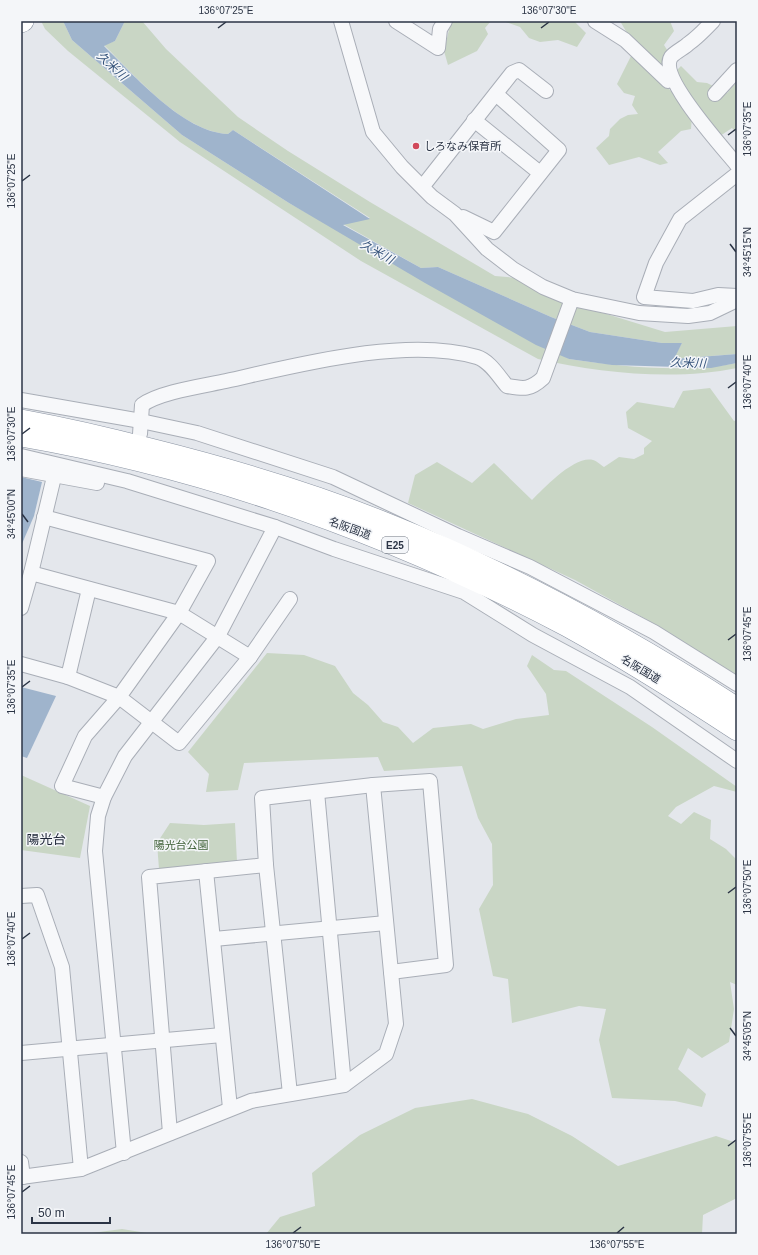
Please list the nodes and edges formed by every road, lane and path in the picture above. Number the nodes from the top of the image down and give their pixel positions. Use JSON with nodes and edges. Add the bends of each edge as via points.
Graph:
{"nodes":[{"id":1,"x":342,"y":21,"type":"edge"},
{"id":2,"x":396,"y":21,"type":"edge"},
{"id":3,"x":445,"y":21,"type":"edge"},
{"id":4,"x":595,"y":21,"type":"edge"},
{"id":5,"x":714,"y":21,"type":"edge"},
{"id":6,"x":737,"y":70,"type":"edge"},
{"id":7,"x":668,"y":81,"type":"dead end"},
{"id":8,"x":546,"y":91,"type":"dead end"},
{"id":9,"x":496,"y":94,"type":"junction"},
{"id":10,"x":715,"y":94,"type":"dead end"},
{"id":11,"x":474,"y":120,"type":"junction"},
{"id":12,"x":737,"y":165,"type":"edge"},
{"id":13,"x":540,"y":173,"type":"junction"},
{"id":14,"x":737,"y":174,"type":"edge"},
{"id":15,"x":422,"y":186,"type":"junction"},
{"id":16,"x":456,"y":214,"type":"junction"},
{"id":17,"x":737,"y":296,"type":"edge"},
{"id":18,"x":572,"y":299,"type":"junction"},
{"id":19,"x":737,"y":300,"type":"edge"},
{"id":20,"x":21,"y":400,"type":"edge"},
{"id":21,"x":21,"y":416,"type":"edge"},
{"id":22,"x":21,"y":420,"type":"edge"},
{"id":23,"x":140,"y":427,"type":"junction"},
{"id":24,"x":21,"y":436,"type":"edge"},
{"id":25,"x":117,"y":441,"type":"junction"},
{"id":26,"x":21,"y":456,"type":"edge"},
{"id":27,"x":21,"y":469,"type":"edge"},
{"id":28,"x":129,"y":476,"type":"junction"},
{"id":29,"x":53,"y":481,"type":"dead end"},
{"id":30,"x":44,"y":517,"type":"junction"},
{"id":31,"x":275,"y":527,"type":"junction"},
{"id":32,"x":30,"y":573,"type":"junction"},
{"id":33,"x":89,"y":589,"type":"junction"},
{"id":34,"x":290,"y":599,"type":"dead end"},
{"id":35,"x":21,"y":608,"type":"edge"},
{"id":36,"x":180,"y":613,"type":"junction"},
{"id":37,"x":218,"y":636,"type":"junction"},
{"id":38,"x":250,"y":657,"type":"junction"},
{"id":39,"x":626,"y":659,"type":"junction"},
{"id":40,"x":21,"y":664,"type":"edge"},
{"id":41,"x":68,"y":677,"type":"junction"},
{"id":42,"x":737,"y":684,"type":"edge"},
{"id":43,"x":119,"y":697,"type":"junction"},
{"id":44,"x":737,"y":708,"type":"edge"},
{"id":45,"x":152,"y":721,"type":"junction"},
{"id":46,"x":737,"y":730,"type":"edge"},
{"id":47,"x":737,"y":738,"type":"edge"},
{"id":48,"x":737,"y":761,"type":"edge"},
{"id":49,"x":373,"y":785,"type":"junction"},
{"id":50,"x":317,"y":792,"type":"junction"},
{"id":51,"x":104,"y":797,"type":"junction"},
{"id":52,"x":266,"y":864,"type":"junction"},
{"id":53,"x":206,"y":871,"type":"junction"},
{"id":54,"x":21,"y":896,"type":"edge"},
{"id":55,"x":386,"y":923,"type":"junction"},
{"id":56,"x":331,"y":928,"type":"junction"},
{"id":57,"x":274,"y":933,"type":"junction"},
{"id":58,"x":214,"y":939,"type":"junction"},
{"id":59,"x":391,"y":972,"type":"junction"},
{"id":60,"x":222,"y":1035,"type":"junction"},
{"id":61,"x":162,"y":1040,"type":"junction"},
{"id":62,"x":113,"y":1045,"type":"junction"},
{"id":63,"x":69,"y":1049,"type":"junction"},
{"id":64,"x":21,"y":1053,"type":"edge"},
{"id":65,"x":344,"y":1085,"type":"junction"},
{"id":66,"x":290,"y":1094,"type":"junction"},
{"id":67,"x":230,"y":1108,"type":"junction"},
{"id":68,"x":170,"y":1133,"type":"junction"},
{"id":69,"x":124,"y":1153,"type":"junction"},
{"id":70,"x":21,"y":1162,"type":"edge"},
{"id":71,"x":81,"y":1169,"type":"junction"},
{"id":72,"x":22,"y":1177,"type":"edge"}],
"edges":[{"from":1,"to":15,"type":"street","via":[[373,132],[402,167]]},
{"from":2,"to":3,"type":"street","via":[[438,48],[440,29]]},
{"from":4,"to":7,"type":"street","via":[[625,40]]},
{"from":5,"to":12,"type":"street","via":[[671,58],[669,65],[671,74],[695,114]]},
{"from":6,"to":10,"type":"street"},
{"from":8,"to":9,"type":"street","via":[[519,70],[512,73]]},
{"from":9,"to":11,"type":"street"},
{"from":9,"to":13,"type":"street","via":[[559,150]]},
{"from":11,"to":13,"type":"street"},
{"from":11,"to":15,"type":"street"},
{"from":13,"to":16,"type":"street","via":[[494,232]]},
{"from":14,"to":17,"type":"street","via":[[680,219],[656,263],[644,297],[693,301],[718,296]]},
{"from":15,"to":16,"type":"street","via":[[432,197]]},
{"from":16,"to":18,"type":"street","via":[[487,249],[513,269],[543,287]]},
{"from":18,"to":19,"type":"street","via":[[639,313],[688,316],[710,313]]},
{"from":18,"to":23,"type":"street","via":[[543,378],[534,386],[522,389],[507,386],[486,361],[478,357],[406,350],[312,362],[149,400],[142,405]]},
{"from":20,"to":23,"type":"street"},
{"from":21,"to":25,"type":"highway","via":[[65,425]]},
{"from":22,"to":25,"type":"highway","name":"名阪国道","number":"E25"},
{"from":23,"to":42,"type":"street","via":[[197,433],[333,477],[530,567],[654,632]]},
{"from":24,"to":39,"type":"highway","name":"名阪国道","number":"E25","via":[[173,471],[241,490],[321,517],[441,565],[566,626]]},
{"from":25,"to":44,"type":"highway","name":"名阪国道","number":"E25","via":[[243,474],[385,523],[515,581],[578,613]]},
{"from":26,"to":28,"type":"street"},
{"from":27,"to":28,"type":"street","via":[[118,487]]},
{"from":28,"to":31,"type":"street"},
{"from":29,"to":30,"type":"street"},
{"from":30,"to":32,"type":"street"},
{"from":30,"to":36,"type":"street","via":[[208,561]]},
{"from":31,"to":37,"type":"street"},
{"from":31,"to":48,"type":"street","via":[[464,592],[533,635],[630,687]]},
{"from":32,"to":33,"type":"street"},
{"from":32,"to":35,"type":"street"},
{"from":33,"to":36,"type":"street"},
{"from":33,"to":41,"type":"street"},
{"from":34,"to":38,"type":"street"},
{"from":36,"to":37,"type":"street"},
{"from":36,"to":43,"type":"street"},
{"from":37,"to":38,"type":"street"},
{"from":37,"to":45,"type":"street"},
{"from":38,"to":45,"type":"street","via":[[178,743]]},
{"from":39,"to":46,"type":"highway","name":"名阪国道","number":"E25"},
{"from":39,"to":47,"type":"highway"},
{"from":40,"to":41,"type":"street"},
{"from":41,"to":43,"type":"street"},
{"from":43,"to":45,"type":"street"},
{"from":43,"to":51,"type":"street","via":[[85,736],[62,786]]},
{"from":45,"to":51,"type":"street","via":[[125,756]]},
{"from":49,"to":50,"type":"street"},
{"from":49,"to":55,"type":"street"},
{"from":49,"to":59,"type":"street","via":[[430,781],[446,965]]},
{"from":50,"to":52,"type":"street","via":[[262,798]]},
{"from":50,"to":56,"type":"street"},
{"from":51,"to":62,"type":"street","via":[[98,816],[95,851]]},
{"from":52,"to":53,"type":"street"},
{"from":52,"to":57,"type":"street"},
{"from":53,"to":58,"type":"street"},
{"from":53,"to":61,"type":"street","via":[[149,877]]},
{"from":54,"to":63,"type":"street","via":[[37,895],[62,967]]},
{"from":55,"to":56,"type":"street"},
{"from":55,"to":59,"type":"street"},
{"from":56,"to":57,"type":"street"},
{"from":56,"to":65,"type":"street"},
{"from":57,"to":58,"type":"street"},
{"from":57,"to":66,"type":"street"},
{"from":58,"to":60,"type":"street"},
{"from":59,"to":65,"type":"street","via":[[396,1024],[386,1054]]},
{"from":60,"to":61,"type":"street"},
{"from":60,"to":67,"type":"street"},
{"from":61,"to":62,"type":"street"},
{"from":61,"to":68,"type":"street"},
{"from":62,"to":63,"type":"street"},
{"from":62,"to":69,"type":"street"},
{"from":63,"to":64,"type":"street"},
{"from":63,"to":71,"type":"street"},
{"from":65,"to":66,"type":"street"},
{"from":66,"to":67,"type":"street","via":[[251,1101]]},
{"from":67,"to":68,"type":"street"},
{"from":68,"to":69,"type":"street"},
{"from":69,"to":71,"type":"street"},
{"from":70,"to":72,"type":"street"},
{"from":71,"to":72,"type":"street"}]}
